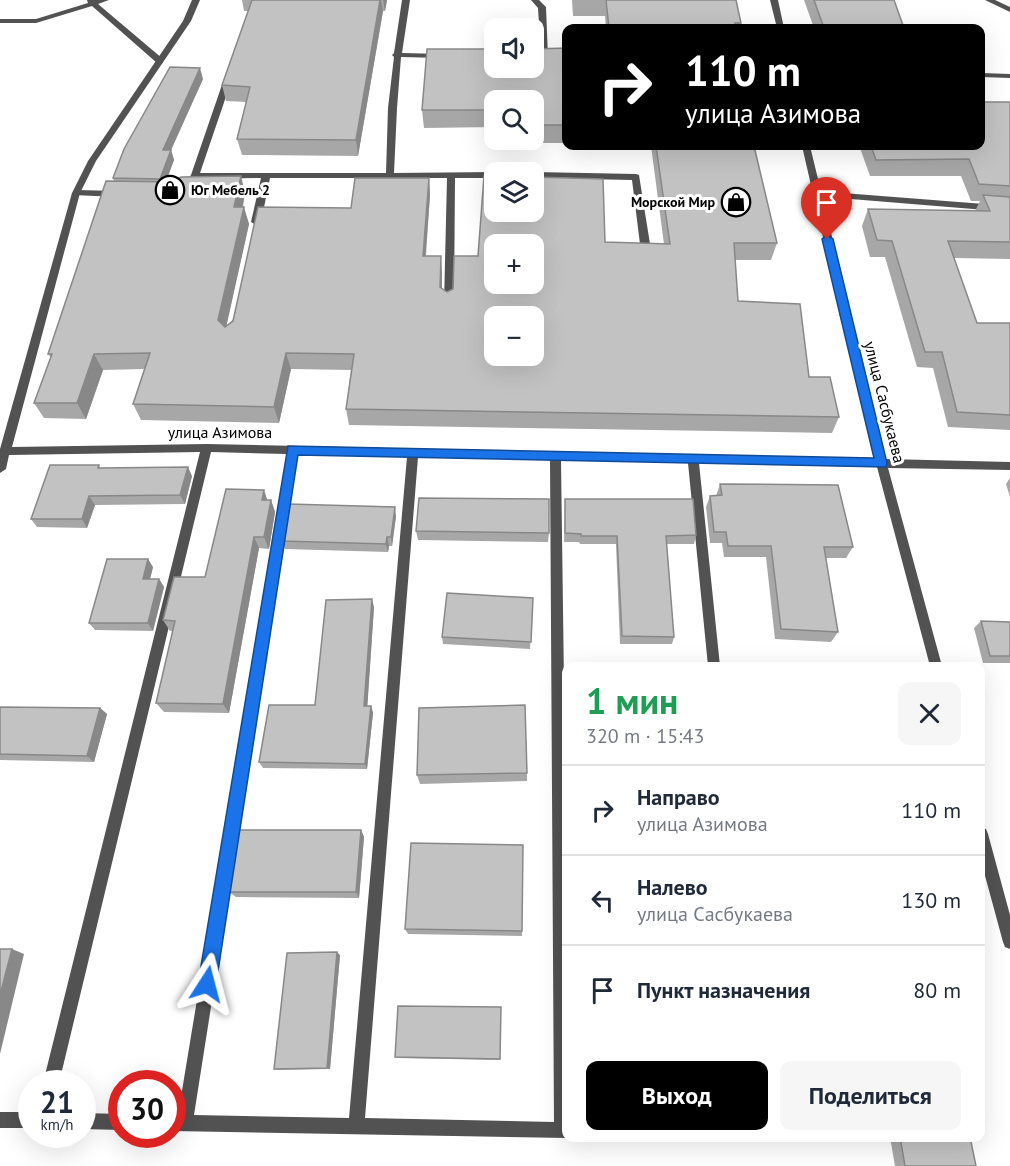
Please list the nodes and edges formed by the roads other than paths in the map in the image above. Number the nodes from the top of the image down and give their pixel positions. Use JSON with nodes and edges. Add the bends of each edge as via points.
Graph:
{"nodes":[{"id":1,"x":105,"y":0,"type":"edge"},
{"id":2,"x":196,"y":0,"type":"edge"},
{"id":3,"x":406,"y":0,"type":"edge"},
{"id":4,"x":535,"y":0,"type":"edge"},
{"id":5,"x":774,"y":0,"type":"edge"},
{"id":6,"x":989,"y":0,"type":"edge"},
{"id":7,"x":91,"y":2,"type":"edge"},
{"id":8,"x":1010,"y":10,"type":"edge"},
{"id":9,"x":0,"y":21,"type":"edge"},
{"id":10,"x":780,"y":24,"type":"edge"},
{"id":11,"x":396,"y":55,"type":"junction"},
{"id":12,"x":451,"y":56,"type":"edge"},
{"id":13,"x":545,"y":56,"type":"joint"},
{"id":14,"x":556,"y":56,"type":"edge"},
{"id":15,"x":160,"y":61,"type":"junction"},
{"id":16,"x":230,"y":72,"type":"edge"},
{"id":17,"x":985,"y":75,"type":"edge"},
{"id":18,"x":1010,"y":76,"type":"edge"},
{"id":19,"x":807,"y":150,"type":"edge"},
{"id":20,"x":390,"y":174,"type":"junction"},
{"id":21,"x":451,"y":174,"type":"junction"},
{"id":22,"x":484,"y":175,"type":"edge"},
{"id":23,"x":544,"y":175,"type":"edge"},
{"id":24,"x":195,"y":176,"type":"junction"},
{"id":25,"x":266,"y":176,"type":"junction"},
{"id":26,"x":76,"y":193,"type":"junction"},
{"id":27,"x":817,"y":194,"type":"junction"},
{"id":28,"x":132,"y":195,"type":"edge"},
{"id":29,"x":178,"y":195,"type":"edge"},
{"id":30,"x":1010,"y":209,"type":"edge"},
{"id":31,"x":254,"y":234,"type":"edge"},
{"id":32,"x":645,"y":244,"type":"edge"},
{"id":33,"x":449,"y":304,"type":"edge"},
{"id":34,"x":207,"y":448,"type":"junction"},
{"id":35,"x":293,"y":450,"type":"junction"},
{"id":36,"x":6,"y":451,"type":"junction"},
{"id":37,"x":413,"y":453,"type":"junction"},
{"id":38,"x":555,"y":456,"type":"junction"},
{"id":39,"x":693,"y":459,"type":"junction"},
{"id":40,"x":881,"y":463,"type":"junction"},
{"id":41,"x":1010,"y":466,"type":"edge"},
{"id":42,"x":0,"y":469,"type":"edge"},
{"id":43,"x":714,"y":662,"type":"edge"},
{"id":44,"x":935,"y":662,"type":"edge"},
{"id":45,"x":985,"y":849,"type":"edge"},
{"id":46,"x":562,"y":928,"type":"edge"},
{"id":47,"x":1010,"y":942,"type":"edge"},
{"id":48,"x":54,"y":1070,"type":"edge"},
{"id":49,"x":186,"y":1082,"type":"edge"},
{"id":50,"x":0,"y":1120,"type":"edge"},
{"id":51,"x":18,"y":1120,"type":"edge"},
{"id":52,"x":186,"y":1123,"type":"edge"},
{"id":53,"x":356,"y":1126,"type":"junction"},
{"id":54,"x":562,"y":1130,"type":"edge"}],
"edges":[{"from":1,"to":7,"type":"street"},
{"from":2,"to":15,"type":"street"},
{"from":3,"to":11,"type":"street"},
{"from":4,"to":13,"type":"street","via":[[542,7]]},
{"from":5,"to":10,"type":"street"},
{"from":6,"to":8,"type":"street"},
{"from":7,"to":9,"type":"street","via":[[36,21]]},
{"from":7,"to":15,"type":"street"},
{"from":11,"to":12,"type":"street"},
{"from":11,"to":20,"type":"street"},
{"from":13,"to":14,"type":"street"},
{"from":15,"to":26,"type":"street","via":[[92,161]]},
{"from":16,"to":24,"type":"street"},
{"from":17,"to":18,"type":"street"},
{"from":19,"to":27,"type":"street","name":"улица Сасбукаева"},
{"from":20,"to":21,"type":"street"},
{"from":20,"to":25,"type":"street"},
{"from":21,"to":22,"type":"street"},
{"from":21,"to":33,"type":"street"},
{"from":23,"to":32,"type":"street","via":[[636,177]]},
{"from":24,"to":25,"type":"street"},
{"from":24,"to":29,"type":"street"},
{"from":25,"to":31,"type":"street"},
{"from":26,"to":28,"type":"street"},
{"from":26,"to":36,"type":"street"},
{"from":27,"to":30,"type":"street"},
{"from":27,"to":40,"type":"street","name":"улица Сасбукаева"},
{"from":34,"to":35,"type":"street","name":"улица Азимова"},
{"from":34,"to":36,"type":"street","name":"улица Азимова"},
{"from":34,"to":48,"type":"street"},
{"from":35,"to":37,"type":"street","name":"улица Азимова"},
{"from":35,"to":49,"type":"street"},
{"from":36,"to":42,"type":"street"},
{"from":37,"to":38,"type":"street","name":"улица Азимова"},
{"from":37,"to":53,"type":"street"},
{"from":38,"to":39,"type":"street","name":"улица Азимова"},
{"from":38,"to":46,"type":"street"},
{"from":39,"to":40,"type":"street","name":"улица Азимова"},
{"from":39,"to":43,"type":"street"},
{"from":40,"to":41,"type":"street","name":"улица Азимова"},
{"from":40,"to":44,"type":"street","name":"улица Сасбукаева"},
{"from":45,"to":47,"type":"street"},
{"from":50,"to":51,"type":"street"},
{"from":52,"to":53,"type":"street"},
{"from":53,"to":54,"type":"street"}]}
